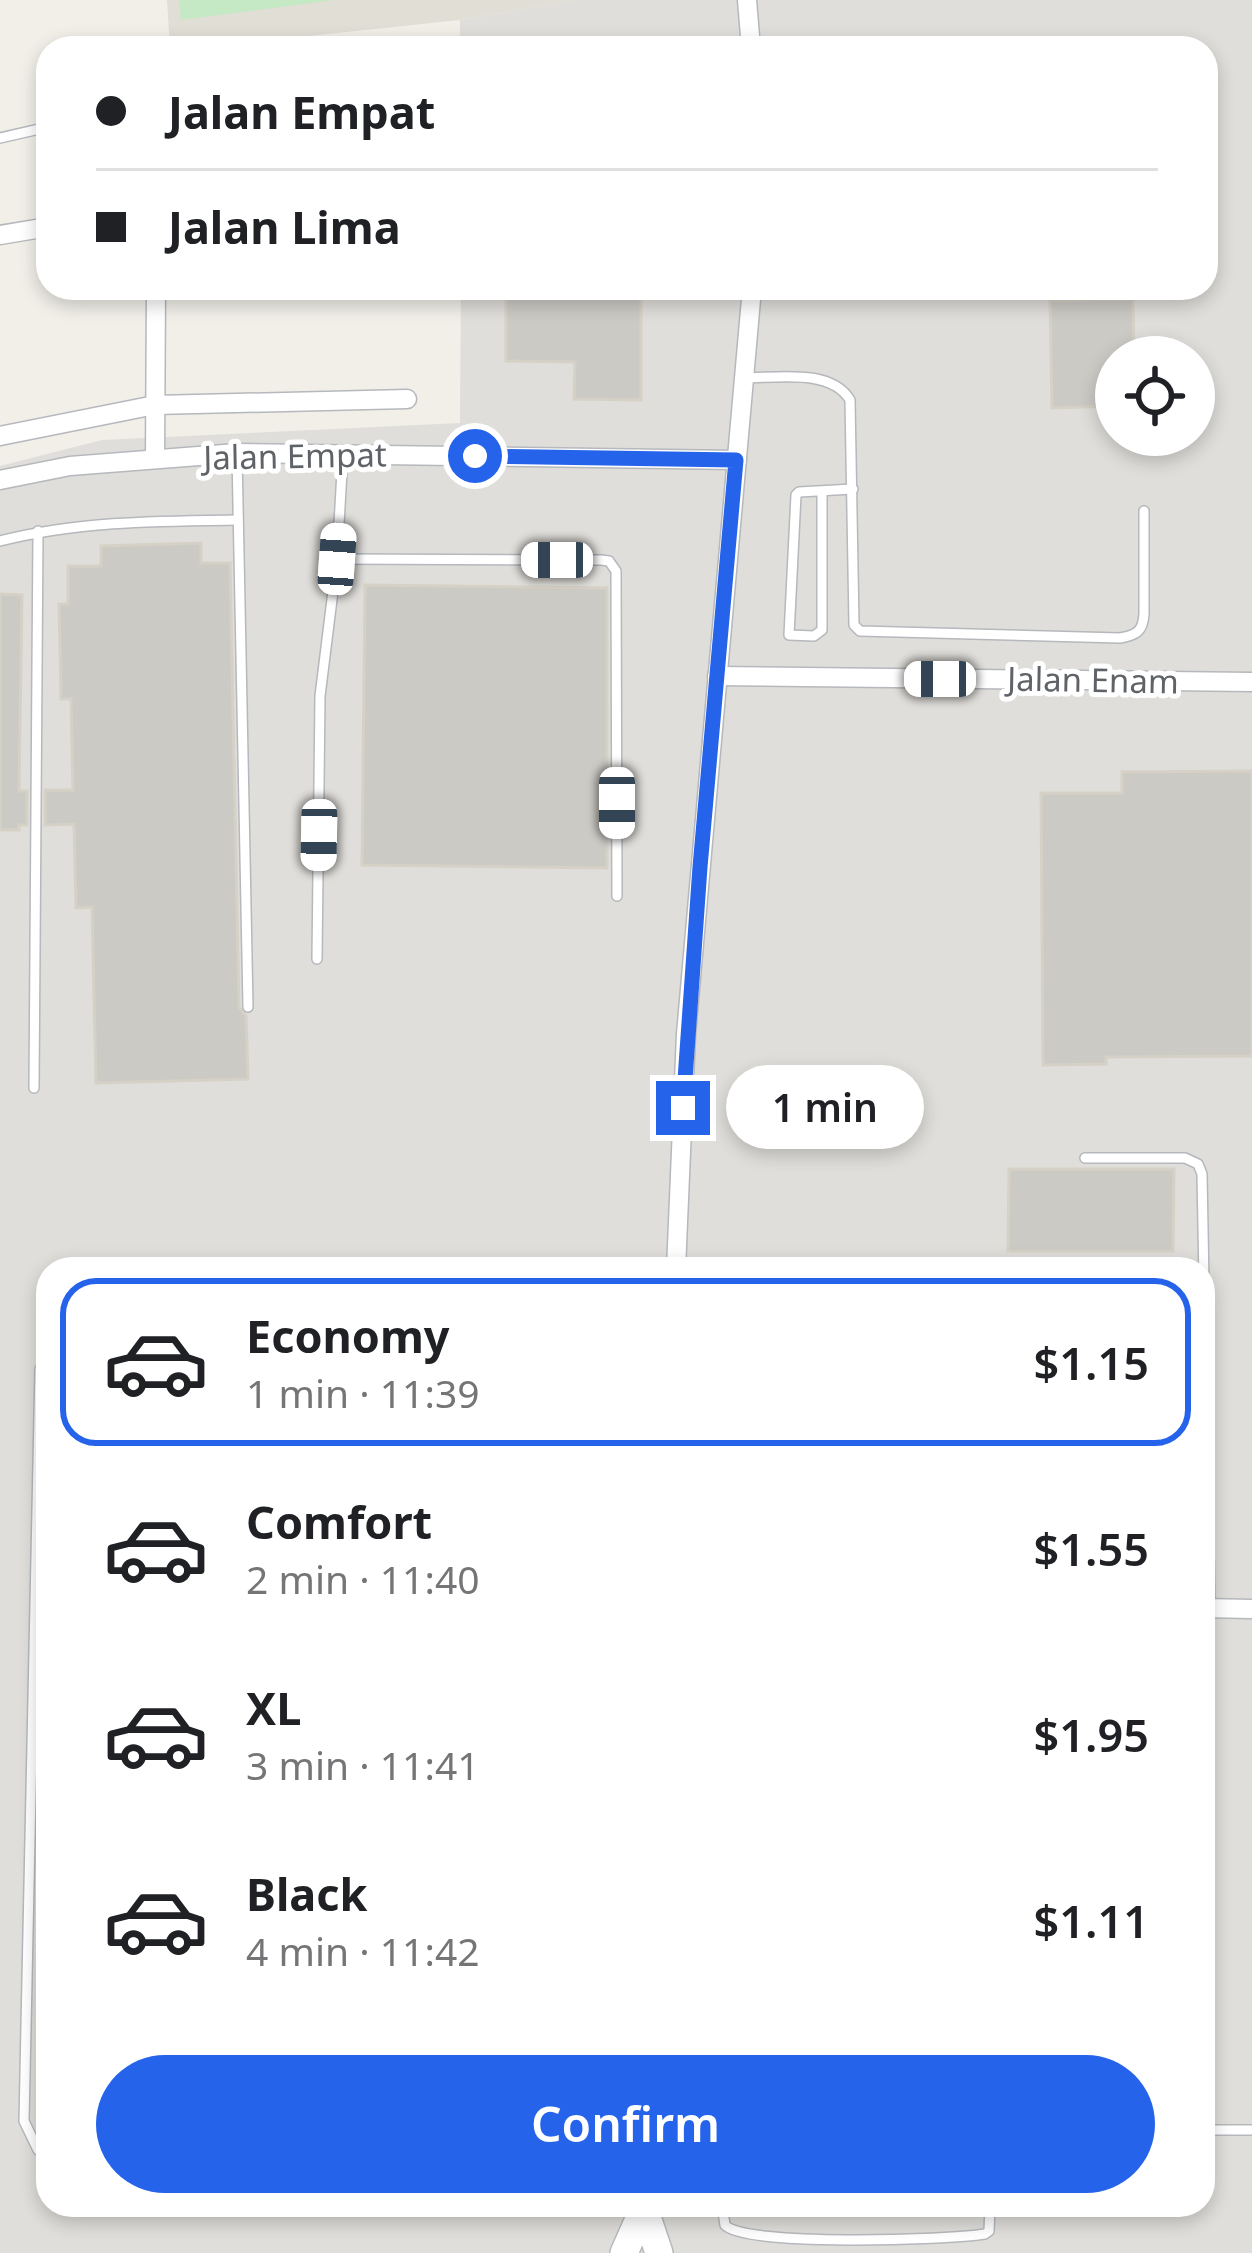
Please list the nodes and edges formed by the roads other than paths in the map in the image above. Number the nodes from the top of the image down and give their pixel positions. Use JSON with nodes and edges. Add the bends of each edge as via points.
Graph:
{"nodes":[{"id":1,"x":747,"y":0,"type":"edge"},
{"id":2,"x":750,"y":36,"type":"edge"},
{"id":3,"x":36,"y":130,"type":"edge"},
{"id":4,"x":0,"y":138,"type":"edge"},
{"id":5,"x":36,"y":228,"type":"edge"},
{"id":6,"x":0,"y":235,"type":"edge"},
{"id":7,"x":156,"y":300,"type":"edge"},
{"id":8,"x":751,"y":300,"type":"edge"},
{"id":9,"x":744,"y":378,"type":"junction"},
{"id":10,"x":407,"y":399,"type":"dead end"},
{"id":11,"x":155,"y":405,"type":"junction"},
{"id":12,"x":0,"y":436,"type":"edge"},
{"id":13,"x":237,"y":453,"type":"junction"},
{"id":14,"x":344,"y":454,"type":"junction"},
{"id":15,"x":155,"y":459,"type":"junction"},
{"id":16,"x":736,"y":460,"type":"junction"},
{"id":17,"x":0,"y":480,"type":"edge"},
{"id":18,"x":853,"y":490,"type":"junction"},
{"id":19,"x":822,"y":491,"type":"junction"},
{"id":20,"x":1144,"y":511,"type":"dead end"},
{"id":21,"x":238,"y":520,"type":"junction"},
{"id":22,"x":38,"y":531,"type":"junction"},
{"id":23,"x":0,"y":541,"type":"edge"},
{"id":24,"x":337,"y":559,"type":"junction"},
{"id":25,"x":717,"y":676,"type":"junction"},
{"id":26,"x":1252,"y":682,"type":"edge"},
{"id":27,"x":617,"y":896,"type":"dead end"},
{"id":28,"x":317,"y":959,"type":"dead end"},
{"id":29,"x":248,"y":1007,"type":"dead end"},
{"id":30,"x":34,"y":1088,"type":"dead end"},
{"id":31,"x":1085,"y":1158,"type":"dead end"},
{"id":32,"x":677,"y":1257,"type":"edge"},
{"id":33,"x":1203,"y":1257,"type":"edge"},
{"id":34,"x":1215,"y":1608,"type":"edge"},
{"id":35,"x":1252,"y":1609,"type":"edge"},
{"id":36,"x":36,"y":1795,"type":"edge"},
{"id":37,"x":1215,"y":2130,"type":"edge"},
{"id":38,"x":1252,"y":2130,"type":"edge"},
{"id":39,"x":36,"y":2146,"type":"edge"},
{"id":40,"x":639,"y":2217,"type":"edge"},
{"id":41,"x":644,"y":2217,"type":"edge"},
{"id":42,"x":648,"y":2217,"type":"edge"},
{"id":43,"x":723,"y":2217,"type":"edge"},
{"id":44,"x":990,"y":2217,"type":"edge"},
{"id":45,"x":624,"y":2253,"type":"edge"},
{"id":46,"x":643,"y":2253,"type":"edge"},
{"id":47,"x":659,"y":2253,"type":"edge"}],
"edges":[{"from":1,"to":2,"type":"street"},
{"from":3,"to":4,"type":"lane"},
{"from":5,"to":6,"type":"street"},
{"from":7,"to":11,"type":"street"},
{"from":8,"to":9,"type":"street"},
{"from":9,"to":16,"type":"street"},
{"from":9,"to":18,"type":"lane","via":[[812,378],[844,390]]},
{"from":10,"to":11,"type":"street"},
{"from":11,"to":12,"type":"street"},
{"from":11,"to":15,"type":"street"},
{"from":13,"to":14,"type":"street","name":"Jalan Empat"},
{"from":13,"to":15,"type":"street","name":"Jalan Empat"},
{"from":13,"to":21,"type":"lane"},
{"from":14,"to":16,"type":"street","name":"Jalan Empat"},
{"from":14,"to":24,"type":"lane"},
{"from":15,"to":17,"type":"street","name":"Jalan Empat"},
{"from":16,"to":25,"type":"street"},
{"from":18,"to":19,"type":"lane"},
{"from":18,"to":20,"type":"lane","via":[[854,625],[867,633],[1138,633]]},
{"from":19,"to":19,"type":"lane","via":[[795,498],[788,635],[822,630]]},
{"from":21,"to":22,"type":"lane"},
{"from":21,"to":29,"type":"lane"},
{"from":22,"to":23,"type":"lane"},
{"from":22,"to":30,"type":"lane"},
{"from":24,"to":27,"type":"lane","via":[[613,565]]},
{"from":24,"to":28,"type":"lane","via":[[320,696]]},
{"from":25,"to":26,"type":"street","name":"Jalan Enam"},
{"from":25,"to":32,"type":"street","via":[[686,1034]]},
{"from":31,"to":33,"type":"lane","via":[[1192,1159],[1202,1174]]},
{"from":34,"to":35,"type":"street"},
{"from":36,"to":39,"type":"lane","via":[[24,2121]]},
{"from":37,"to":38,"type":"lane"},
{"from":40,"to":45,"type":"main road"},
{"from":41,"to":46,"type":"street"},
{"from":42,"to":47,"type":"main road"},
{"from":43,"to":44,"type":"lane","via":[[743,2236],[847,2239],[985,2234]]}]}
